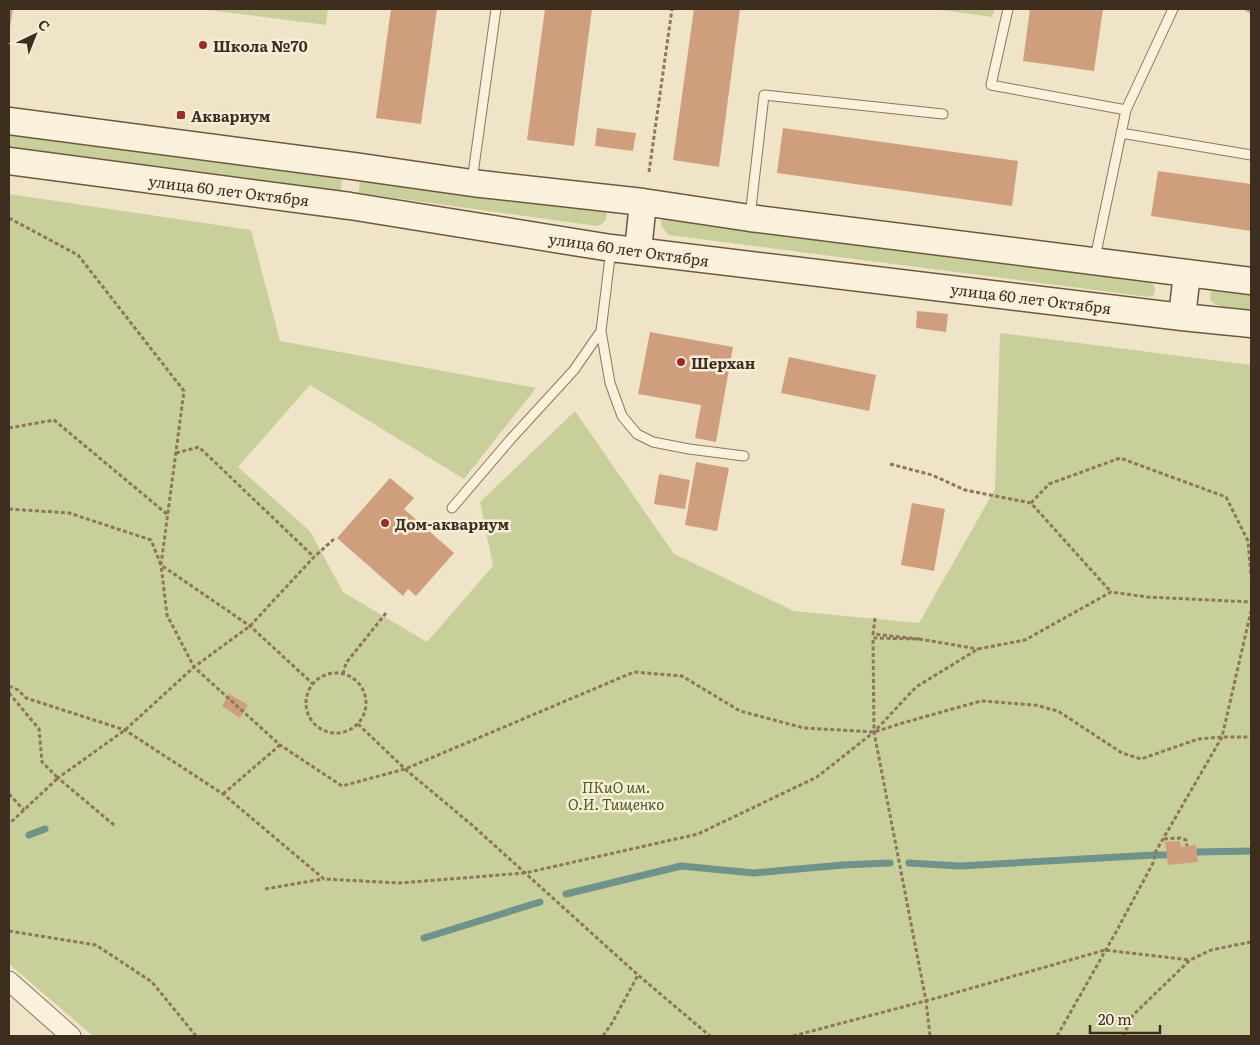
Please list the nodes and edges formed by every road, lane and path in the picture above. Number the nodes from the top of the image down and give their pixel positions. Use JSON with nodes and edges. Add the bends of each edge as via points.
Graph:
{"nodes":[{"id":1,"x":496,"y":9,"type":"edge"},
{"id":2,"x":672,"y":9,"type":"edge"},
{"id":3,"x":1008,"y":9,"type":"edge"},
{"id":4,"x":1172,"y":9,"type":"edge"},
{"id":5,"x":1126,"y":110,"type":"junction"},
{"id":6,"x":943,"y":114,"type":"dead end"},
{"id":7,"x":9,"y":121,"type":"edge"},
{"id":8,"x":1121,"y":133,"type":"junction"},
{"id":9,"x":1251,"y":155,"type":"edge"},
{"id":10,"x":9,"y":161,"type":"edge"},
{"id":11,"x":649,"y":172,"type":"dead end"},
{"id":12,"x":472,"y":183,"type":"junction"},
{"id":13,"x":643,"y":202,"type":"junction"},
{"id":14,"x":9,"y":218,"type":"edge"},
{"id":15,"x":750,"y":218,"type":"junction"},
{"id":16,"x":611,"y":248,"type":"junction"},
{"id":17,"x":638,"y":251,"type":"junction"},
{"id":18,"x":1095,"y":261,"type":"junction"},
{"id":19,"x":1187,"y":273,"type":"junction"},
{"id":20,"x":1251,"y":281,"type":"edge"},
{"id":21,"x":1182,"y":316,"type":"junction"},
{"id":22,"x":1251,"y":324,"type":"edge"},
{"id":23,"x":600,"y":331,"type":"junction"},
{"id":24,"x":9,"y":428,"type":"edge"},
{"id":25,"x":176,"y":453,"type":"junction"},
{"id":26,"x":744,"y":456,"type":"dead end"},
{"id":27,"x":890,"y":464,"type":"dead end"},
{"id":28,"x":1031,"y":503,"type":"junction"},
{"id":29,"x":452,"y":508,"type":"dead end"},
{"id":30,"x":9,"y":509,"type":"edge"},
{"id":31,"x":168,"y":515,"type":"junction"},
{"id":32,"x":334,"y":539,"type":"dead end"},
{"id":33,"x":314,"y":557,"type":"junction"},
{"id":34,"x":161,"y":565,"type":"junction"},
{"id":35,"x":1251,"y":576,"type":"edge"},
{"id":36,"x":1111,"y":592,"type":"junction"},
{"id":37,"x":1251,"y":602,"type":"edge"},
{"id":38,"x":1251,"y":611,"type":"edge"},
{"id":39,"x":386,"y":613,"type":"dead end"},
{"id":40,"x":875,"y":618,"type":"dead end"},
{"id":41,"x":250,"y":626,"type":"junction"},
{"id":42,"x":919,"y":639,"type":"junction"},
{"id":43,"x":978,"y":649,"type":"junction"},
{"id":44,"x":194,"y":667,"type":"junction"},
{"id":45,"x":343,"y":674,"type":"junction"},
{"id":46,"x":313,"y":684,"type":"junction"},
{"id":47,"x":9,"y":686,"type":"edge"},
{"id":48,"x":9,"y":693,"type":"edge"},
{"id":49,"x":358,"y":724,"type":"junction"},
{"id":50,"x":125,"y":730,"type":"junction"},
{"id":51,"x":874,"y":732,"type":"junction"},
{"id":52,"x":1222,"y":737,"type":"junction"},
{"id":53,"x":1251,"y":737,"type":"edge"},
{"id":54,"x":280,"y":745,"type":"junction"},
{"id":55,"x":405,"y":769,"type":"junction"},
{"id":56,"x":58,"y":778,"type":"junction"},
{"id":57,"x":9,"y":794,"type":"edge"},
{"id":58,"x":223,"y":794,"type":"junction"},
{"id":59,"x":24,"y":810,"type":"junction"},
{"id":60,"x":9,"y":824,"type":"edge"},
{"id":61,"x":114,"y":826,"type":"dead end"},
{"id":62,"x":1163,"y":839,"type":"junction"},
{"id":63,"x":1187,"y":846,"type":"dead end"},
{"id":64,"x":525,"y":873,"type":"junction"},
{"id":65,"x":324,"y":879,"type":"junction"},
{"id":66,"x":265,"y":889,"type":"dead end"},
{"id":67,"x":9,"y":931,"type":"edge"},
{"id":68,"x":1251,"y":942,"type":"edge"},
{"id":69,"x":1105,"y":950,"type":"junction"},
{"id":70,"x":1190,"y":960,"type":"junction"},
{"id":71,"x":638,"y":975,"type":"junction"},
{"id":72,"x":9,"y":981,"type":"edge"},
{"id":73,"x":926,"y":1001,"type":"junction"},
{"id":74,"x":71,"y":1036,"type":"edge"},
{"id":75,"x":196,"y":1036,"type":"edge"},
{"id":76,"x":603,"y":1036,"type":"edge"},
{"id":77,"x":710,"y":1036,"type":"edge"},
{"id":78,"x":793,"y":1036,"type":"edge"},
{"id":79,"x":930,"y":1036,"type":"edge"},
{"id":80,"x":1057,"y":1036,"type":"edge"},
{"id":81,"x":1123,"y":1036,"type":"edge"}],
"edges":[{"from":1,"to":12,"type":"lane"},
{"from":2,"to":11,"type":"path"},
{"from":3,"to":5,"type":"lane","via":[[991,85]]},
{"from":4,"to":5,"type":"lane"},
{"from":5,"to":8,"type":"lane"},
{"from":6,"to":15,"type":"lane","via":[[764,96]]},
{"from":7,"to":12,"type":"main road"},
{"from":8,"to":9,"type":"lane"},
{"from":8,"to":18,"type":"lane"},
{"from":10,"to":16,"type":"main road","name":"улица 60 лет Октября","via":[[350,206]]},
{"from":12,"to":13,"type":"main road"},
{"from":13,"to":15,"type":"main road"},
{"from":13,"to":17,"type":"main road"},
{"from":14,"to":25,"type":"path","via":[[78,255],[184,391]]},
{"from":15,"to":18,"type":"main road"},
{"from":16,"to":17,"type":"main road","name":"улица 60 лет Октября"},
{"from":16,"to":23,"type":"lane"},
{"from":17,"to":21,"type":"main road","name":"улица 60 лет Октября"},
{"from":18,"to":19,"type":"main road"},
{"from":19,"to":20,"type":"main road"},
{"from":19,"to":21,"type":"main road"},
{"from":21,"to":22,"type":"main road","name":"улица 60 лет Октября"},
{"from":23,"to":26,"type":"lane","via":[[610,383],[622,416],[637,434],[653,442]]},
{"from":23,"to":29,"type":"lane","via":[[574,370]]},
{"from":24,"to":31,"type":"path","via":[[54,420]]},
{"from":25,"to":31,"type":"path"},
{"from":25,"to":33,"type":"path","via":[[198,447]]},
{"from":27,"to":28,"type":"path","via":[[932,475],[965,490]]},
{"from":28,"to":35,"type":"path","via":[[1050,484],[1120,458],[1226,497],[1248,541]]},
{"from":28,"to":36,"type":"path"},
{"from":30,"to":34,"type":"path","via":[[69,512],[151,540]]},
{"from":31,"to":34,"type":"path"},
{"from":32,"to":33,"type":"path"},
{"from":33,"to":41,"type":"path"},
{"from":34,"to":41,"type":"path"},
{"from":34,"to":44,"type":"path","via":[[167,615]]},
{"from":36,"to":37,"type":"path"},
{"from":36,"to":43,"type":"path","via":[[1025,640]]},
{"from":38,"to":52,"type":"path"},
{"from":39,"to":45,"type":"path","via":[[346,663]]},
{"from":40,"to":42,"type":"path","via":[[873,634]]},
{"from":41,"to":44,"type":"path"},
{"from":41,"to":46,"type":"path"},
{"from":42,"to":43,"type":"path"},
{"from":42,"to":51,"type":"path","via":[[873,638]]},
{"from":43,"to":51,"type":"path","via":[[916,687]]},
{"from":44,"to":50,"type":"path"},
{"from":44,"to":54,"type":"path"},
{"from":45,"to":46,"type":"path","via":[[327,674]]},
{"from":45,"to":49,"type":"path","via":[[358,682],[366,699],[366,708]]},
{"from":46,"to":49,"type":"path","via":[[306,703],[312,722],[330,733],[350,730]]},
{"from":47,"to":50,"type":"path","via":[[26,698]]},
{"from":48,"to":56,"type":"path","via":[[40,729],[42,762]]},
{"from":49,"to":55,"type":"path"},
{"from":50,"to":56,"type":"path"},
{"from":50,"to":58,"type":"path"},
{"from":51,"to":52,"type":"path","via":[[981,701],[1035,705],[1058,711],[1122,753],[1141,759],[1198,739]]},
{"from":51,"to":55,"type":"path","via":[[804,728],[740,711],[682,676],[634,672]]},
{"from":51,"to":64,"type":"path","via":[[816,777],[698,834]]},
{"from":51,"to":73,"type":"path"},
{"from":52,"to":53,"type":"path"},
{"from":52,"to":62,"type":"path"},
{"from":54,"to":55,"type":"path","via":[[342,786]]},
{"from":54,"to":58,"type":"path"},
{"from":55,"to":64,"type":"path"},
{"from":56,"to":59,"type":"path"},
{"from":56,"to":61,"type":"path"},
{"from":57,"to":59,"type":"path"},
{"from":58,"to":65,"type":"path"},
{"from":59,"to":60,"type":"path"},
{"from":62,"to":63,"type":"path","via":[[1182,838]]},
{"from":62,"to":69,"type":"path"},
{"from":64,"to":65,"type":"path","via":[[400,883]]},
{"from":64,"to":71,"type":"path"},
{"from":65,"to":66,"type":"path"},
{"from":67,"to":75,"type":"path","via":[[96,945],[152,982]]},
{"from":68,"to":70,"type":"path","via":[[1211,950]]},
{"from":69,"to":70,"type":"path"},
{"from":69,"to":73,"type":"path"},
{"from":69,"to":80,"type":"path"},
{"from":70,"to":81,"type":"path","via":[[1132,1015]]},
{"from":71,"to":76,"type":"path"},
{"from":71,"to":77,"type":"path"},
{"from":72,"to":74,"type":"street"},
{"from":73,"to":78,"type":"path"},
{"from":73,"to":79,"type":"path"}]}
